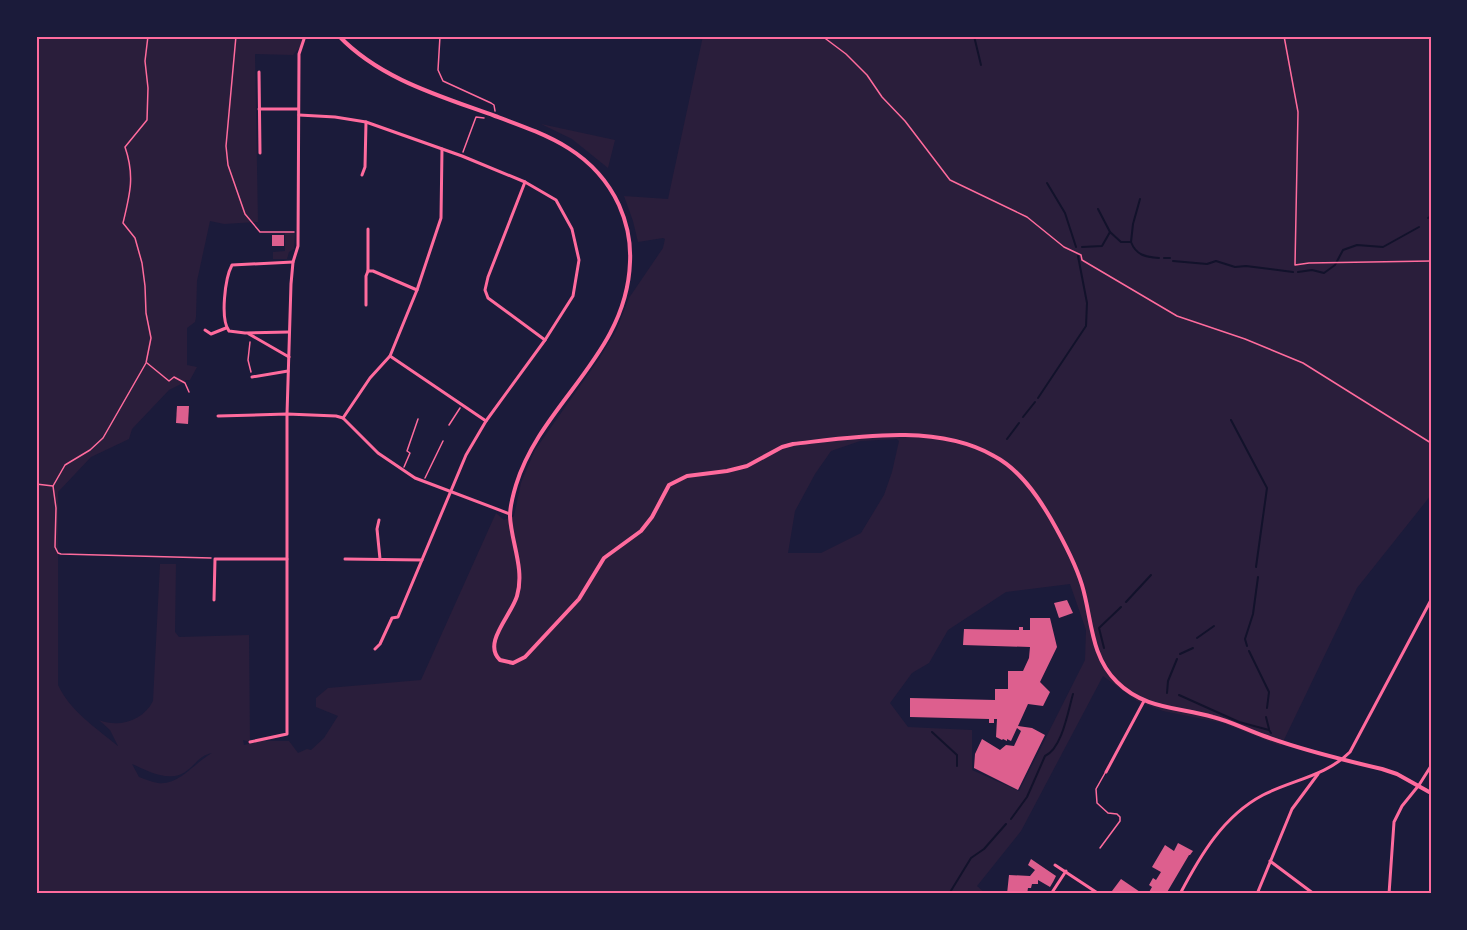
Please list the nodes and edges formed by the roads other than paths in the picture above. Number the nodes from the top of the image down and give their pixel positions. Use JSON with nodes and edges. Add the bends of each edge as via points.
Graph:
{"nodes":[{"id":1,"x":305,"y":36,"type":"edge"},
{"id":2,"x":339,"y":36,"type":"edge"},
{"id":3,"x":259,"y":72,"type":"dead end"},
{"id":4,"x":260,"y":109,"type":"junction"},
{"id":5,"x":298,"y":109,"type":"junction"},
{"id":6,"x":299,"y":115,"type":"junction"},
{"id":7,"x":366,"y":122,"type":"junction"},
{"id":8,"x":442,"y":149,"type":"junction"},
{"id":9,"x":260,"y":153,"type":"dead end"},
{"id":10,"x":362,"y":175,"type":"dead end"},
{"id":11,"x":525,"y":182,"type":"junction"},
{"id":12,"x":368,"y":229,"type":"dead end"},
{"id":13,"x":293,"y":262,"type":"junction"},
{"id":14,"x":368,"y":271,"type":"junction"},
{"id":15,"x":417,"y":290,"type":"junction"},
{"id":16,"x":366,"y":305,"type":"dead end"},
{"id":17,"x":226,"y":328,"type":"junction"},
{"id":18,"x":205,"y":330,"type":"dead end"},
{"id":19,"x":289,"y":332,"type":"junction"},
{"id":20,"x":245,"y":333,"type":"junction"},
{"id":21,"x":545,"y":340,"type":"junction"},
{"id":22,"x":390,"y":356,"type":"junction"},
{"id":23,"x":289,"y":357,"type":"junction"},
{"id":24,"x":288,"y":371,"type":"junction"},
{"id":25,"x":252,"y":377,"type":"road end"},
{"id":26,"x":287,"y":414,"type":"junction"},
{"id":27,"x":218,"y":416,"type":"dead end"},
{"id":28,"x":343,"y":418,"type":"junction"},
{"id":29,"x":486,"y":421,"type":"junction"},
{"id":30,"x":450,"y":492,"type":"junction"},
{"id":31,"x":510,"y":514,"type":"junction"},
{"id":32,"x":379,"y":520,"type":"dead end"},
{"id":33,"x":287,"y":559,"type":"junction"},
{"id":34,"x":345,"y":559,"type":"dead end"},
{"id":35,"x":380,"y":559,"type":"junction"},
{"id":36,"x":422,"y":560,"type":"junction"},
{"id":37,"x":214,"y":600,"type":"dead end"},
{"id":38,"x":1431,"y":600,"type":"edge"},
{"id":39,"x":375,"y":649,"type":"dead end"},
{"id":40,"x":1144,"y":701,"type":"junction"},
{"id":41,"x":250,"y":742,"type":"dead end"},
{"id":42,"x":1343,"y":759,"type":"junction"},
{"id":43,"x":1431,"y":766,"type":"edge"},
{"id":44,"x":1106,"y":772,"type":"joint"},
{"id":45,"x":1318,"y":774,"type":"junction"},
{"id":46,"x":1419,"y":785,"type":"junction"},
{"id":47,"x":1431,"y":793,"type":"edge"},
{"id":48,"x":1100,"y":848,"type":"dead end"},
{"id":49,"x":1270,"y":861,"type":"junction"},
{"id":50,"x":1055,"y":864,"type":"dead end"},
{"id":51,"x":1066,"y":871,"type":"junction"},
{"id":52,"x":1051,"y":894,"type":"edge"},
{"id":53,"x":1099,"y":894,"type":"edge"},
{"id":54,"x":1180,"y":894,"type":"edge"},
{"id":55,"x":1257,"y":894,"type":"edge"},
{"id":56,"x":1314,"y":894,"type":"edge"},
{"id":57,"x":1389,"y":894,"type":"edge"}],
"edges":[{"from":1,"to":5,"type":"street","via":[[299,54]]},
{"from":2,"to":31,"type":"street","via":[[386,73],[555,139],[585,159],[619,204],[631,249],[626,297],[592,364],[519,473]]},
{"from":3,"to":4,"type":"street"},
{"from":4,"to":5,"type":"street"},
{"from":4,"to":9,"type":"street"},
{"from":5,"to":6,"type":"street"},
{"from":6,"to":7,"type":"street"},
{"from":6,"to":13,"type":"street","via":[[298,246]]},
{"from":7,"to":8,"type":"street"},
{"from":7,"to":10,"type":"street"},
{"from":8,"to":11,"type":"street"},
{"from":8,"to":15,"type":"street","via":[[441,218]]},
{"from":11,"to":21,"type":"street","via":[[556,200],[572,229],[579,260],[573,296]]},
{"from":11,"to":21,"type":"street","via":[[485,290],[488,298]]},
{"from":12,"to":14,"type":"street"},
{"from":13,"to":17,"type":"street","via":[[232,265],[224,300]]},
{"from":13,"to":19,"type":"street"},
{"from":14,"to":15,"type":"street"},
{"from":14,"to":16,"type":"street"},
{"from":15,"to":22,"type":"street"},
{"from":17,"to":18,"type":"street","via":[[211,334]]},
{"from":17,"to":20,"type":"street"},
{"from":19,"to":20,"type":"street"},
{"from":19,"to":23,"type":"street"},
{"from":20,"to":23,"type":"street"},
{"from":21,"to":29,"type":"street"},
{"from":22,"to":28,"type":"street"},
{"from":22,"to":29,"type":"street"},
{"from":23,"to":24,"type":"street"},
{"from":24,"to":25,"type":"street"},
{"from":24,"to":26,"type":"street"},
{"from":26,"to":27,"type":"street"},
{"from":26,"to":28,"type":"street"},
{"from":26,"to":33,"type":"street"},
{"from":28,"to":30,"type":"street","via":[[378,453],[423,481]]},
{"from":29,"to":30,"type":"street"},
{"from":30,"to":31,"type":"street"},
{"from":30,"to":36,"type":"street"},
{"from":31,"to":40,"type":"street","via":[[519,585],[493,648],[495,655],[506,663],[522,660],[583,593],[604,558],[641,531],[669,485],[687,476],[747,466],[793,444],[910,435],[938,437],[979,449],[994,455],[1020,476],[1043,507],[1077,568],[1099,657],[1118,684]]},
{"from":32,"to":35,"type":"street"},
{"from":33,"to":37,"type":"street","via":[[215,559]]},
{"from":33,"to":41,"type":"street","via":[[287,734]]},
{"from":34,"to":35,"type":"street"},
{"from":35,"to":36,"type":"street"},
{"from":36,"to":39,"type":"street","via":[[398,617],[392,618]]},
{"from":38,"to":42,"type":"street","via":[[1370,717]]},
{"from":40,"to":42,"type":"street","via":[[1213,717],[1265,737]]},
{"from":40,"to":44,"type":"street"},
{"from":42,"to":45,"type":"street"},
{"from":42,"to":46,"type":"street","via":[[1397,774]]},
{"from":43,"to":46,"type":"street"},
{"from":44,"to":48,"type":"lane","via":[[1096,789],[1097,803],[1108,813],[1117,814],[1120,821]]},
{"from":45,"to":49,"type":"street","via":[[1292,808]]},
{"from":45,"to":54,"type":"street","via":[[1262,795],[1238,812],[1217,833]]},
{"from":46,"to":47,"type":"street"},
{"from":46,"to":57,"type":"street","via":[[1394,822]]},
{"from":49,"to":55,"type":"street"},
{"from":49,"to":56,"type":"street"},
{"from":50,"to":51,"type":"street"},
{"from":51,"to":52,"type":"street"},
{"from":51,"to":53,"type":"street"}]}
